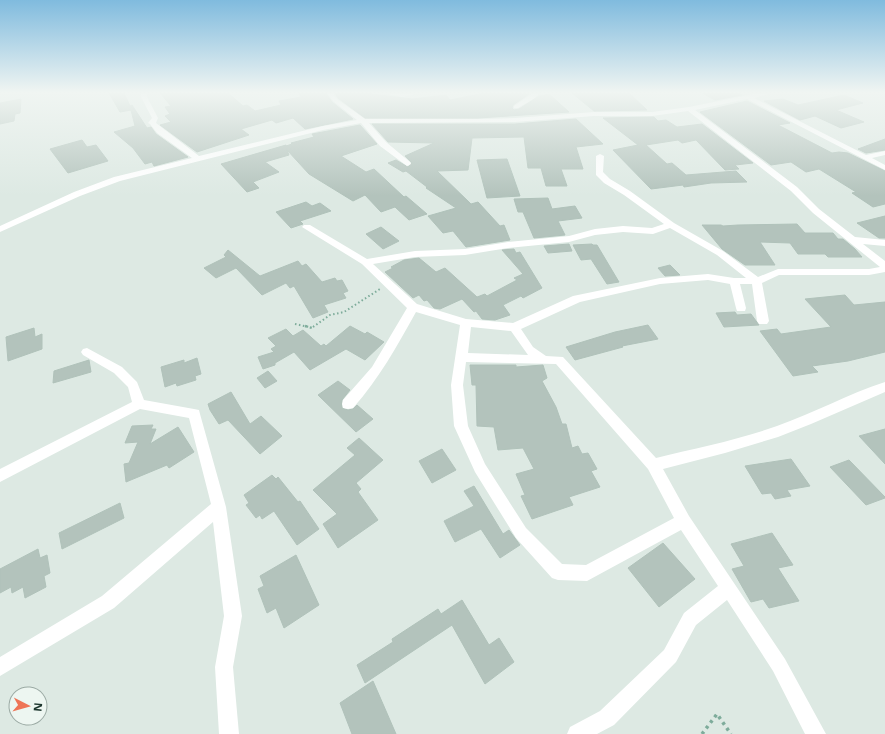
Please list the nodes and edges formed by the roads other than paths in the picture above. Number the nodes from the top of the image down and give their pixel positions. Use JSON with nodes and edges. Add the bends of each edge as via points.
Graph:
{"nodes":[{"id":1,"x":156,"y":127,"type":"edge"},
{"id":2,"x":327,"y":127,"type":"edge"},
{"id":3,"x":368,"y":127,"type":"edge"},
{"id":4,"x":714,"y":127,"type":"edge"},
{"id":5,"x":807,"y":127,"type":"edge"},
{"id":6,"x":885,"y":153,"type":"edge"},
{"id":7,"x":600,"y":156,"type":"dead end"},
{"id":8,"x":866,"y":157,"type":"junction"},
{"id":9,"x":198,"y":159,"type":"junction"},
{"id":10,"x":407,"y":164,"type":"dead end"},
{"id":11,"x":885,"y":168,"type":"edge"},
{"id":12,"x":671,"y":225,"type":"junction"},
{"id":13,"x":307,"y":227,"type":"dead end"},
{"id":14,"x":0,"y":229,"type":"edge"},
{"id":15,"x":853,"y":240,"type":"junction"},
{"id":16,"x":885,"y":243,"type":"edge"},
{"id":17,"x":364,"y":262,"type":"junction"},
{"id":18,"x":885,"y":267,"type":"edge"},
{"id":19,"x":734,"y":281,"type":"junction"},
{"id":20,"x":757,"y":281,"type":"junction"},
{"id":21,"x":414,"y":307,"type":"junction"},
{"id":22,"x":741,"y":308,"type":"dead end"},
{"id":23,"x":763,"y":321,"type":"dead end"},
{"id":24,"x":466,"y":323,"type":"junction"},
{"id":25,"x":514,"y":327,"type":"junction"},
{"id":26,"x":87,"y":352,"type":"dead end"},
{"id":27,"x":461,"y":357,"type":"junction"},
{"id":28,"x":544,"y":360,"type":"junction"},
{"id":29,"x":885,"y":387,"type":"edge"},
{"id":30,"x":139,"y":404,"type":"junction"},
{"id":31,"x":348,"y":404,"type":"dead end"},
{"id":32,"x":653,"y":465,"type":"junction"},
{"id":33,"x":0,"y":476,"type":"edge"},
{"id":34,"x":219,"y":507,"type":"junction"},
{"id":35,"x":684,"y":521,"type":"junction"},
{"id":36,"x":729,"y":588,"type":"junction"},
{"id":37,"x":0,"y":667,"type":"edge"},
{"id":38,"x":228,"y":734,"type":"edge"},
{"id":39,"x":577,"y":734,"type":"edge"},
{"id":40,"x":816,"y":734,"type":"edge"}],
"edges":[{"from":1,"to":9,"type":"street"},
{"from":2,"to":9,"type":"street"},
{"from":3,"to":10,"type":"street","via":[[383,144]]},
{"from":4,"to":15,"type":"street","via":[[794,189],[816,211]]},
{"from":5,"to":8,"type":"street"},
{"from":6,"to":8,"type":"street"},
{"from":7,"to":12,"type":"street","via":[[599,173],[607,181]]},
{"from":8,"to":11,"type":"street"},
{"from":9,"to":14,"type":"street","via":[[117,178]]},
{"from":12,"to":17,"type":"street","via":[[653,231],[623,229],[595,232],[569,239],[465,252],[415,254]]},
{"from":12,"to":20,"type":"street","via":[[720,253]]},
{"from":13,"to":17,"type":"street"},
{"from":15,"to":16,"type":"street"},
{"from":15,"to":18,"type":"street"},
{"from":17,"to":21,"type":"street"},
{"from":18,"to":20,"type":"street","via":[[869,272],[778,272]]},
{"from":19,"to":20,"type":"street"},
{"from":19,"to":22,"type":"street"},
{"from":19,"to":25,"type":"street","via":[[708,277],[660,281],[577,299]]},
{"from":20,"to":23,"type":"street"},
{"from":21,"to":24,"type":"street"},
{"from":21,"to":31,"type":"street","via":[[371,379]]},
{"from":24,"to":25,"type":"street"},
{"from":24,"to":27,"type":"street"},
{"from":25,"to":28,"type":"street","via":[[529,350]]},
{"from":26,"to":30,"type":"street","via":[[118,370],[133,385]]},
{"from":27,"to":28,"type":"street"},
{"from":27,"to":35,"type":"street","via":[[457,385],[461,426],[480,468],[521,533],[558,572],[587,573],[636,544]]},
{"from":28,"to":32,"type":"street","via":[[559,360]]},
{"from":29,"to":32,"type":"street","via":[[793,426]]},
{"from":30,"to":33,"type":"street"},
{"from":30,"to":34,"type":"street","via":[[194,414]]},
{"from":32,"to":35,"type":"street"},
{"from":34,"to":37,"type":"street","via":[[108,602]]},
{"from":34,"to":38,"type":"street","via":[[232,616],[224,667]]},
{"from":35,"to":36,"type":"street"},
{"from":36,"to":39,"type":"street","via":[[690,619],[670,656],[607,718]]},
{"from":36,"to":40,"type":"street","via":[[779,665]]}]}
